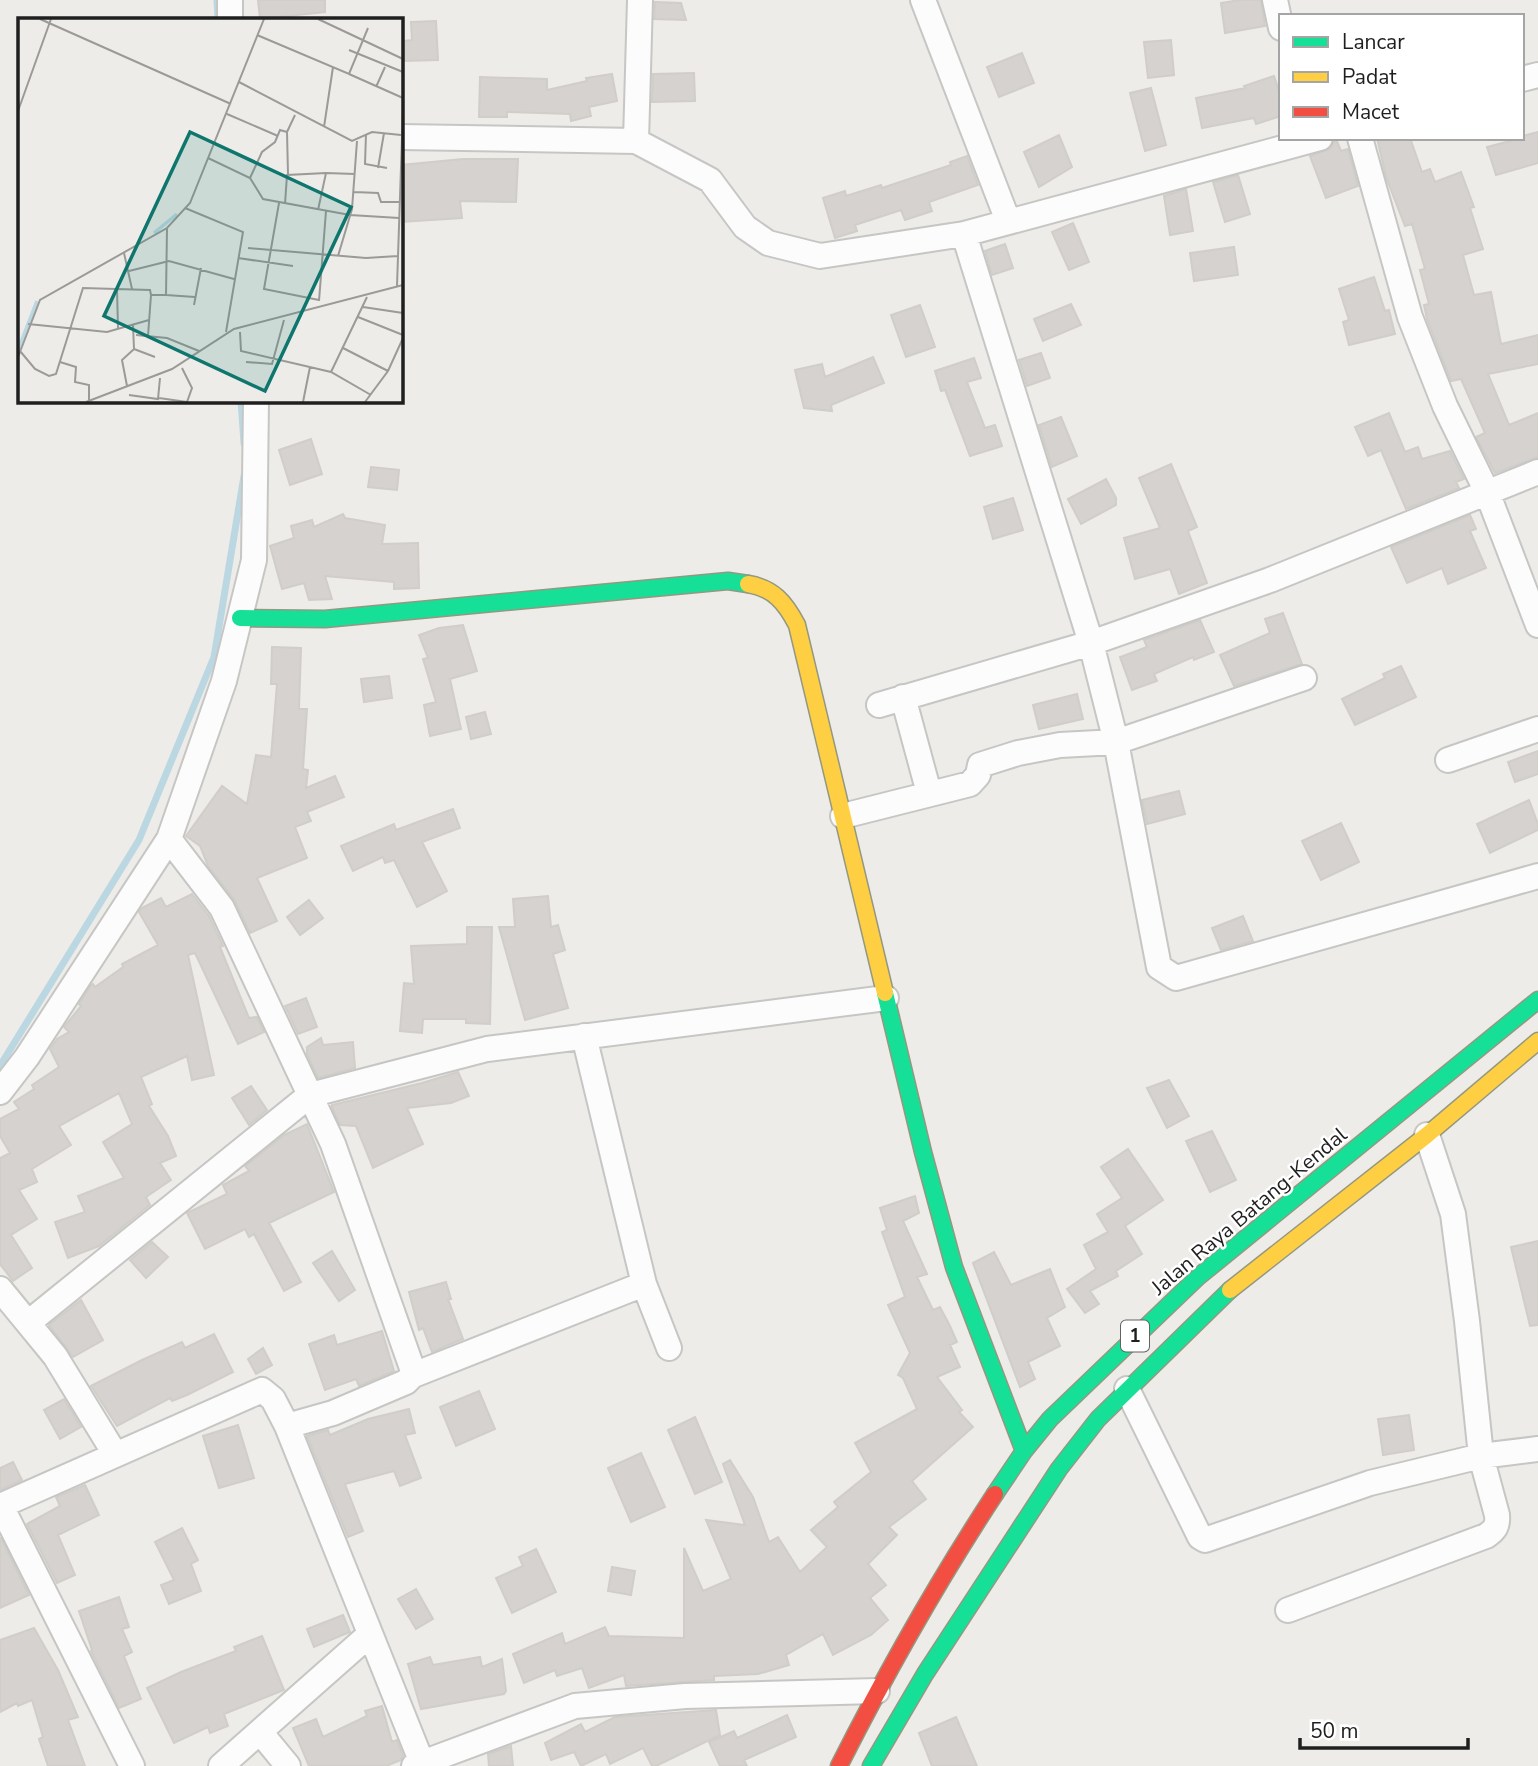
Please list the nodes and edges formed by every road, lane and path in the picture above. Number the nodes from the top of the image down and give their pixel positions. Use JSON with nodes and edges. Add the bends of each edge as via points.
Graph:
{"nodes":[{"id":1,"x":230,"y":0,"type":"edge"},
{"id":2,"x":639,"y":0,"type":"edge"},
{"id":3,"x":923,"y":0,"type":"edge"},
{"id":4,"x":1275,"y":0,"type":"edge"},
{"id":5,"x":230,"y":18,"type":"edge"},
{"id":6,"x":1279,"y":19,"type":"edge"},
{"id":7,"x":402,"y":137,"type":"edge"},
{"id":8,"x":1305,"y":140,"type":"edge"},
{"id":9,"x":1361,"y":140,"type":"edge"},
{"id":10,"x":636,"y":141,"type":"junction"},
{"id":11,"x":1008,"y":222,"type":"junction"},
{"id":12,"x":964,"y":234,"type":"junction"},
{"id":13,"x":256,"y":402,"type":"edge"},
{"id":14,"x":1538,"y":472,"type":"edge"},
{"id":15,"x":1487,"y":492,"type":"junction"},
{"id":16,"x":240,"y":618,"type":"junction"},
{"id":17,"x":1538,"y":625,"type":"edge"},
{"id":18,"x":1091,"y":643,"type":"junction"},
{"id":19,"x":1304,"y":678,"type":"dead end"},
{"id":20,"x":903,"y":697,"type":"junction"},
{"id":21,"x":879,"y":705,"type":"dead end"},
{"id":22,"x":1538,"y":729,"type":"edge"},
{"id":23,"x":1116,"y":742,"type":"junction"},
{"id":24,"x":1448,"y":760,"type":"dead end"},
{"id":25,"x":929,"y":793,"type":"junction"},
{"id":26,"x":843,"y":816,"type":"junction"},
{"id":27,"x":169,"y":839,"type":"junction"},
{"id":28,"x":1538,"y":876,"type":"edge"},
{"id":29,"x":886,"y":998,"type":"junction"},
{"id":30,"x":1538,"y":1000,"type":"edge"},
{"id":31,"x":584,"y":1036,"type":"junction"},
{"id":32,"x":1538,"y":1041,"type":"edge"},
{"id":33,"x":0,"y":1092,"type":"edge"},
{"id":34,"x":310,"y":1095,"type":"junction"},
{"id":35,"x":1427,"y":1135,"type":"junction"},
{"id":36,"x":644,"y":1284,"type":"junction"},
{"id":37,"x":0,"y":1289,"type":"edge"},
{"id":38,"x":28,"y":1323,"type":"junction"},
{"id":39,"x":669,"y":1348,"type":"dead end"},
{"id":40,"x":411,"y":1376,"type":"junction"},
{"id":41,"x":1127,"y":1389,"type":"junction"},
{"id":42,"x":287,"y":1426,"type":"junction"},
{"id":43,"x":1538,"y":1449,"type":"edge"},
{"id":44,"x":1024,"y":1451,"type":"junction"},
{"id":45,"x":116,"y":1454,"type":"junction"},
{"id":46,"x":1481,"y":1456,"type":"junction"},
{"id":47,"x":0,"y":1506,"type":"edge"},
{"id":48,"x":1288,"y":1610,"type":"dead end"},
{"id":49,"x":369,"y":1635,"type":"junction"},
{"id":50,"x":877,"y":1691,"type":"junction"},
{"id":51,"x":260,"y":1732,"type":"junction"},
{"id":52,"x":418,"y":1765,"type":"edge"},
{"id":53,"x":132,"y":1766,"type":"edge"},
{"id":54,"x":220,"y":1766,"type":"edge"},
{"id":55,"x":288,"y":1766,"type":"edge"},
{"id":56,"x":839,"y":1766,"type":"edge"},
{"id":57,"x":871,"y":1766,"type":"edge"}],
"edges":[{"from":1,"to":5,"type":"street"},
{"from":2,"to":10,"type":"street"},
{"from":3,"to":11,"type":"street"},
{"from":4,"to":6,"type":"street"},
{"from":7,"to":10,"type":"street"},
{"from":8,"to":11,"type":"street"},
{"from":9,"to":15,"type":"street","via":[[1410,317],[1445,406]]},
{"from":10,"to":12,"type":"street","via":[[710,180],[745,227],[768,243],[820,256]]},
{"from":11,"to":12,"type":"street"},
{"from":12,"to":18,"type":"street"},
{"from":13,"to":16,"type":"street","via":[[254,560]]},
{"from":14,"to":15,"type":"street"},
{"from":15,"to":17,"type":"street"},
{"from":15,"to":18,"type":"street","via":[[1270,580]]},
{"from":16,"to":26,"type":"main road","via":[[325,619],[750,583],[779,595],[797,625]]},
{"from":16,"to":27,"type":"street","via":[[224,681]]},
{"from":18,"to":20,"type":"street"},
{"from":18,"to":23,"type":"street"},
{"from":19,"to":23,"type":"street"},
{"from":20,"to":21,"type":"street"},
{"from":20,"to":25,"type":"street"},
{"from":22,"to":24,"type":"street"},
{"from":23,"to":25,"type":"street","via":[[1060,746],[994,759],[980,765],[970,784]]},
{"from":23,"to":28,"type":"street","via":[[1159,967],[1176,978]]},
{"from":25,"to":26,"type":"street"},
{"from":26,"to":29,"type":"main road"},
{"from":27,"to":33,"type":"street"},
{"from":27,"to":34,"type":"street","via":[[222,908]]},
{"from":29,"to":31,"type":"street"},
{"from":29,"to":44,"type":"main road","via":[[954,1267]]},
{"from":30,"to":44,"type":"main road","name":"Jalan Raya Batang-Kendal","number":"1","via":[[1198,1277],[1074,1394]]},
{"from":31,"to":34,"type":"street","via":[[488,1049]]},
{"from":31,"to":36,"type":"street"},
{"from":32,"to":35,"type":"main road","number":"1"},
{"from":34,"to":38,"type":"street"},
{"from":34,"to":40,"type":"street","via":[[342,1170]]},
{"from":35,"to":41,"type":"main road","number":"1","via":[[1218,1300]]},
{"from":35,"to":46,"type":"street","via":[[1452,1214]]},
{"from":36,"to":39,"type":"street"},
{"from":36,"to":40,"type":"street"},
{"from":37,"to":38,"type":"street"},
{"from":38,"to":45,"type":"street","via":[[55,1356]]},
{"from":40,"to":42,"type":"street","via":[[333,1413]]},
{"from":41,"to":46,"type":"street","via":[[1199,1537],[1205,1540],[1370,1483]]},
{"from":41,"to":57,"type":"main road","number":"1","via":[[1059,1469],[925,1674]]},
{"from":42,"to":45,"type":"street","via":[[273,1399],[262,1390]]},
{"from":42,"to":49,"type":"street"},
{"from":43,"to":46,"type":"street"},
{"from":44,"to":50,"type":"main road","name":"Jalan Raya Batang-Kendal","number":"1","via":[[972,1528]]},
{"from":45,"to":47,"type":"street"},
{"from":46,"to":48,"type":"street","via":[[1497,1515],[1494,1531]]},
{"from":47,"to":53,"type":"street"},
{"from":49,"to":51,"type":"street"},
{"from":49,"to":52,"type":"street"},
{"from":50,"to":52,"type":"street","via":[[685,1696],[575,1706]]},
{"from":50,"to":56,"type":"main road","name":"Jalan Raya Batang-Kendal","number":"1"},
{"from":51,"to":54,"type":"street"},
{"from":51,"to":55,"type":"street"}]}
